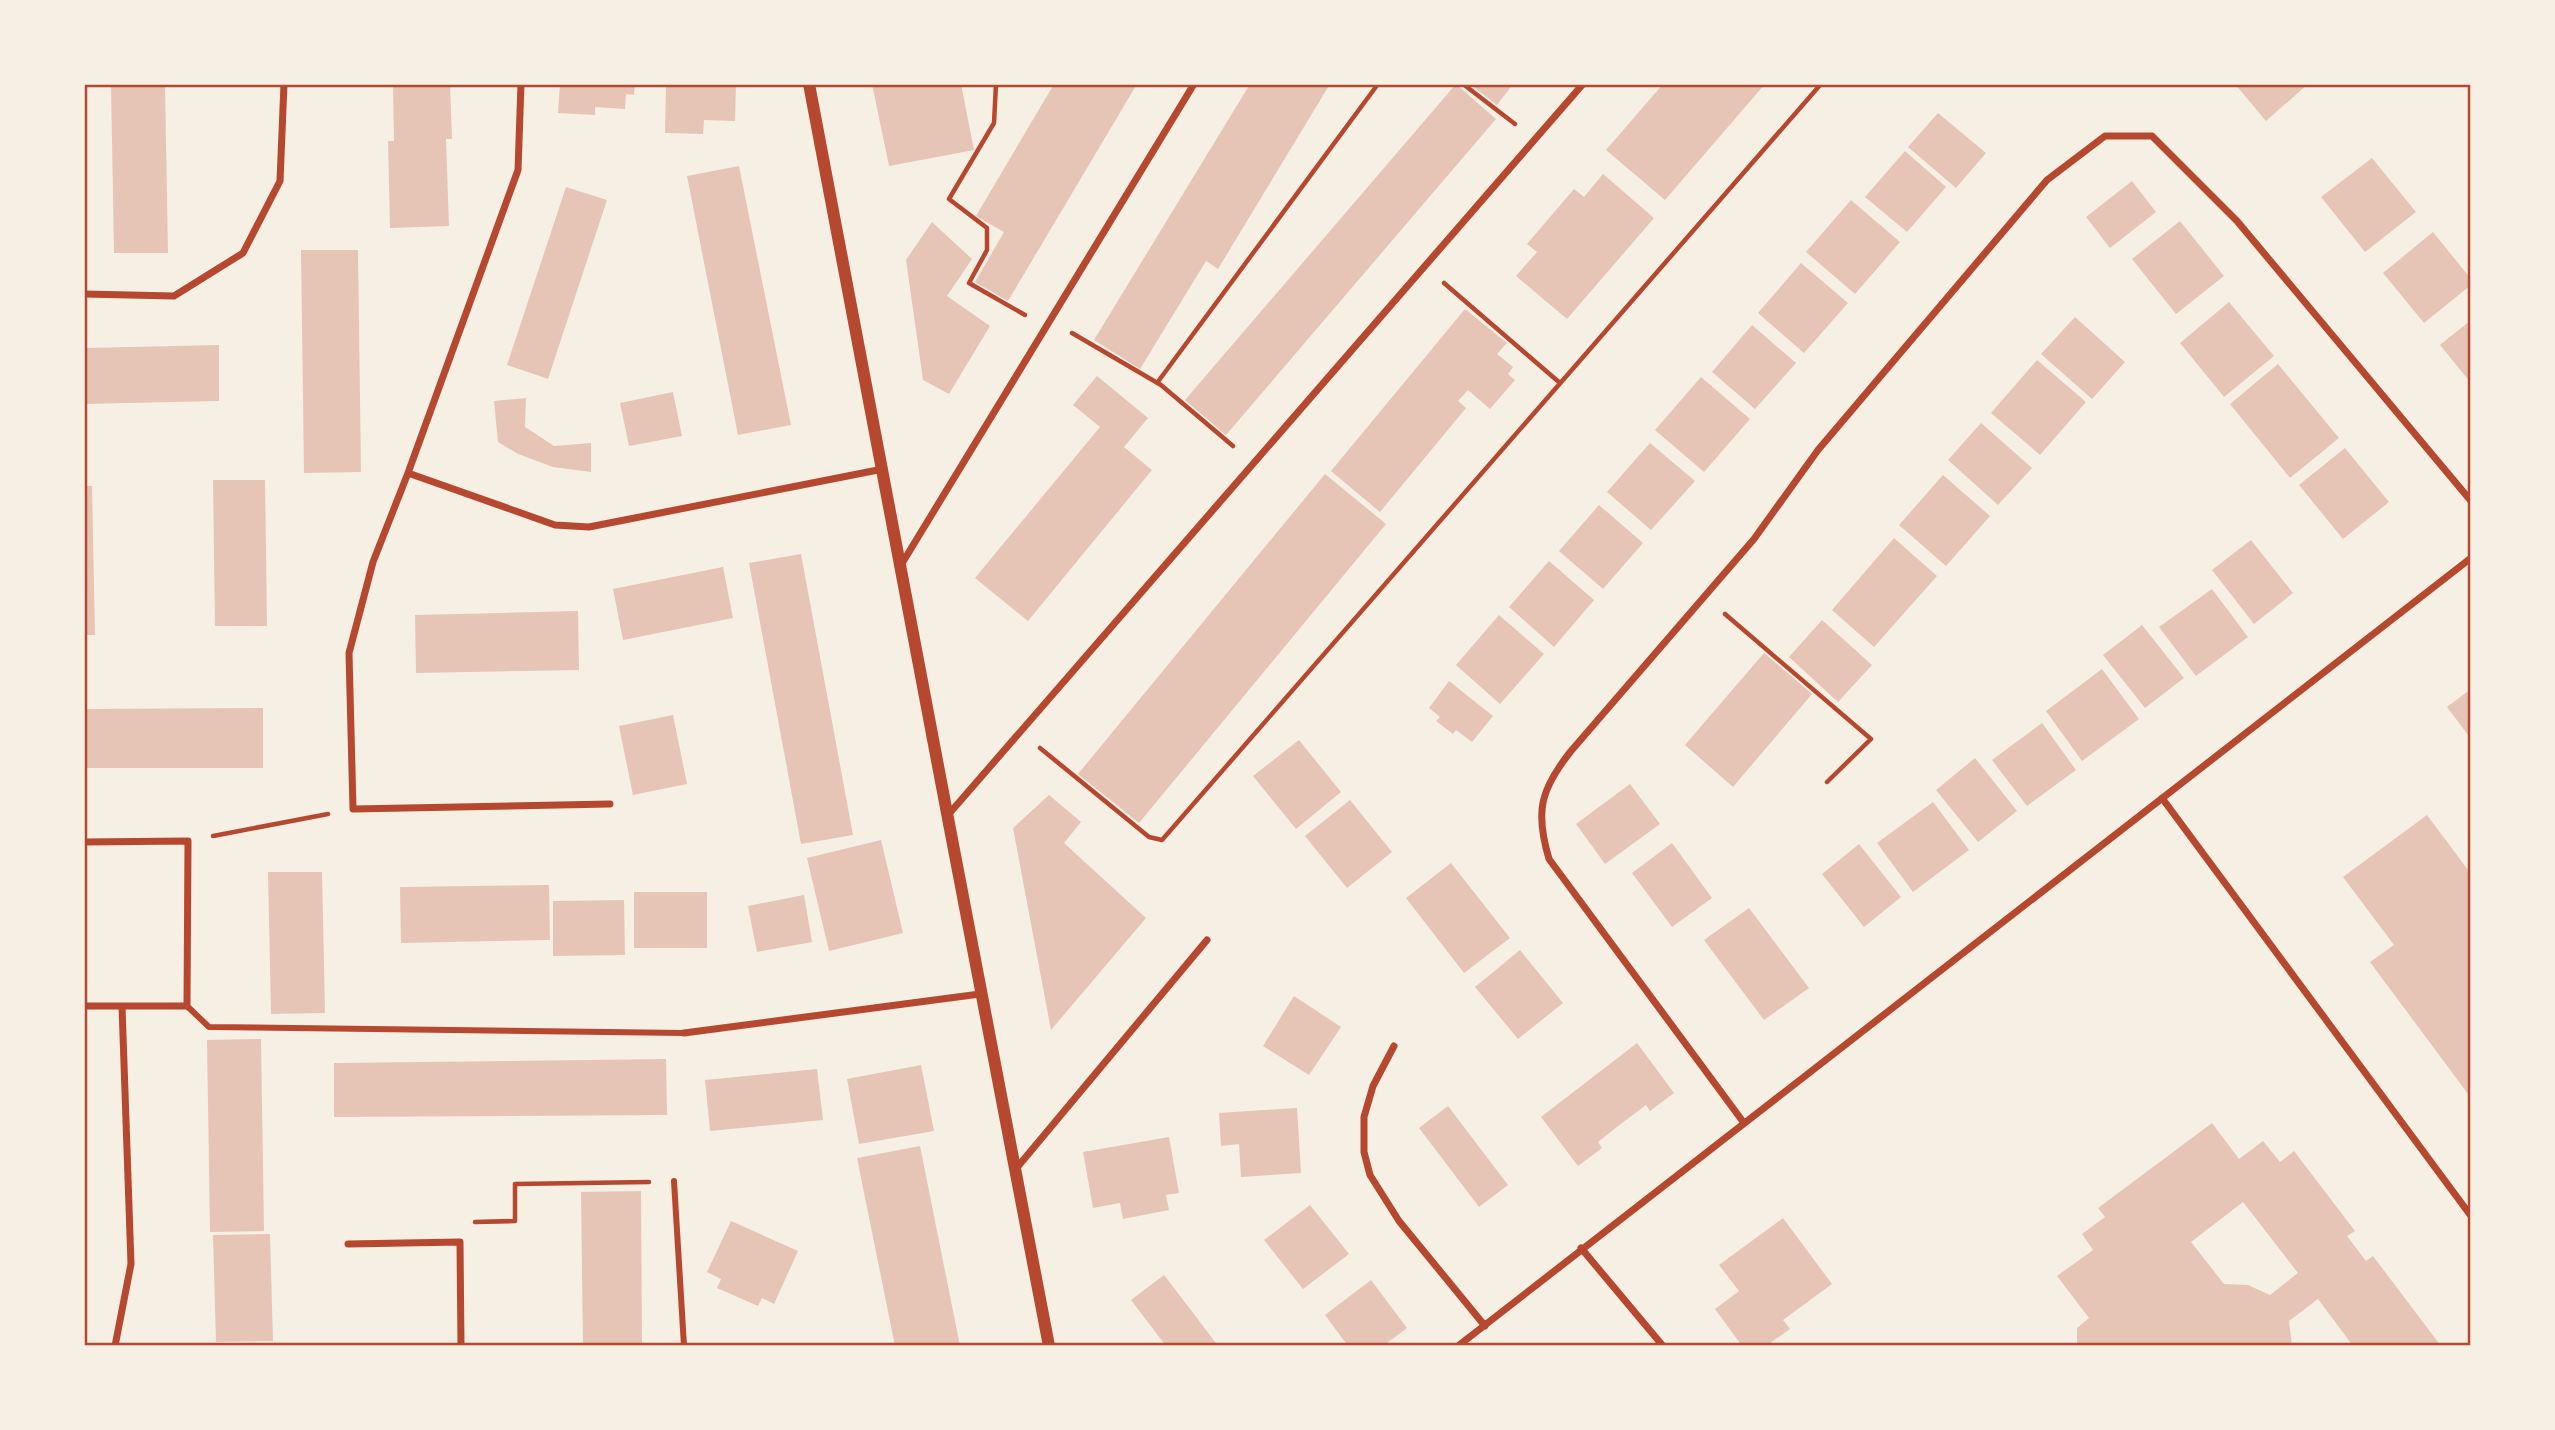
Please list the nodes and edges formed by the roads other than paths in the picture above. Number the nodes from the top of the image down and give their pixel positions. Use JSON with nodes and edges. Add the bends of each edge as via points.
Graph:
{"nodes":[{"id":1,"x":284,"y":84,"type":"edge"},
{"id":2,"x":521,"y":84,"type":"edge"},
{"id":3,"x":809,"y":84,"type":"edge"},
{"id":4,"x":1194,"y":84,"type":"edge"},
{"id":5,"x":1583,"y":84,"type":"edge"},
{"id":6,"x":84,"y":294,"type":"edge"},
{"id":7,"x":884,"y":469,"type":"junction"},
{"id":8,"x":408,"y":473,"type":"junction"},
{"id":9,"x":2471,"y":501,"type":"edge"},
{"id":10,"x":2471,"y":558,"type":"edge"},
{"id":11,"x":901,"y":565,"type":"junction"},
{"id":12,"x":2162,"y":797,"type":"junction"},
{"id":13,"x":610,"y":804,"type":"dead end"},
{"id":14,"x":947,"y":816,"type":"junction"},
{"id":15,"x":84,"y":842,"type":"edge"},
{"id":16,"x":1207,"y":940,"type":"dead end"},
{"id":17,"x":980,"y":994,"type":"junction"},
{"id":18,"x":84,"y":1006,"type":"edge"},
{"id":19,"x":122,"y":1006,"type":"junction"},
{"id":20,"x":187,"y":1006,"type":"junction"},
{"id":21,"x":684,"y":1033,"type":"joint"},
{"id":22,"x":1394,"y":1046,"type":"dead end"},
{"id":23,"x":1744,"y":1123,"type":"junction"},
{"id":24,"x":1014,"y":1170,"type":"junction"},
{"id":25,"x":674,"y":1181,"type":"road end"},
{"id":26,"x":2471,"y":1216,"type":"edge"},
{"id":27,"x":348,"y":1244,"type":"dead end"},
{"id":28,"x":1581,"y":1248,"type":"junction"},
{"id":29,"x":1485,"y":1326,"type":"junction"},
{"id":30,"x":115,"y":1346,"type":"edge"},
{"id":31,"x":461,"y":1346,"type":"edge"},
{"id":32,"x":684,"y":1346,"type":"edge"},
{"id":33,"x":1049,"y":1346,"type":"edge"},
{"id":34,"x":1458,"y":1346,"type":"edge"},
{"id":35,"x":1663,"y":1346,"type":"edge"}],
"edges":[{"from":1,"to":6,"type":"street","via":[[280,181],[243,253],[174,296]]},
{"from":2,"to":8,"type":"street","via":[[519,170]]},
{"from":3,"to":7,"type":"street"},
{"from":4,"to":11,"type":"street"},
{"from":5,"to":14,"type":"street"},
{"from":7,"to":8,"type":"street","via":[[589,527],[555,525]]},
{"from":7,"to":11,"type":"street"},
{"from":8,"to":13,"type":"street","via":[[373,562],[349,653],[352,809]]},
{"from":9,"to":23,"type":"street","via":[[2237,221],[2152,136],[2105,136],[2047,180],[1818,450],[1754,539],[1554,772],[1545,792],[1541,832],[1549,859]]},
{"from":10,"to":12,"type":"street"},
{"from":11,"to":14,"type":"street"},
{"from":12,"to":23,"type":"street"},
{"from":12,"to":26,"type":"street"},
{"from":14,"to":17,"type":"street"},
{"from":15,"to":20,"type":"street","via":[[188,841]]},
{"from":16,"to":24,"type":"street"},
{"from":17,"to":21,"type":"street"},
{"from":17,"to":24,"type":"street"},
{"from":18,"to":19,"type":"street"},
{"from":19,"to":20,"type":"street"},
{"from":19,"to":30,"type":"street","via":[[131,1264]]},
{"from":20,"to":21,"type":"street","via":[[209,1027]]},
{"from":22,"to":29,"type":"street","via":[[1373,1086],[1364,1118],[1364,1152],[1370,1175],[1399,1221]]},
{"from":23,"to":28,"type":"street"},
{"from":24,"to":33,"type":"street"},
{"from":25,"to":32,"type":"street"},
{"from":27,"to":31,"type":"street","via":[[460,1242]]},
{"from":28,"to":29,"type":"street"},
{"from":28,"to":35,"type":"street"},
{"from":29,"to":34,"type":"street"}]}
